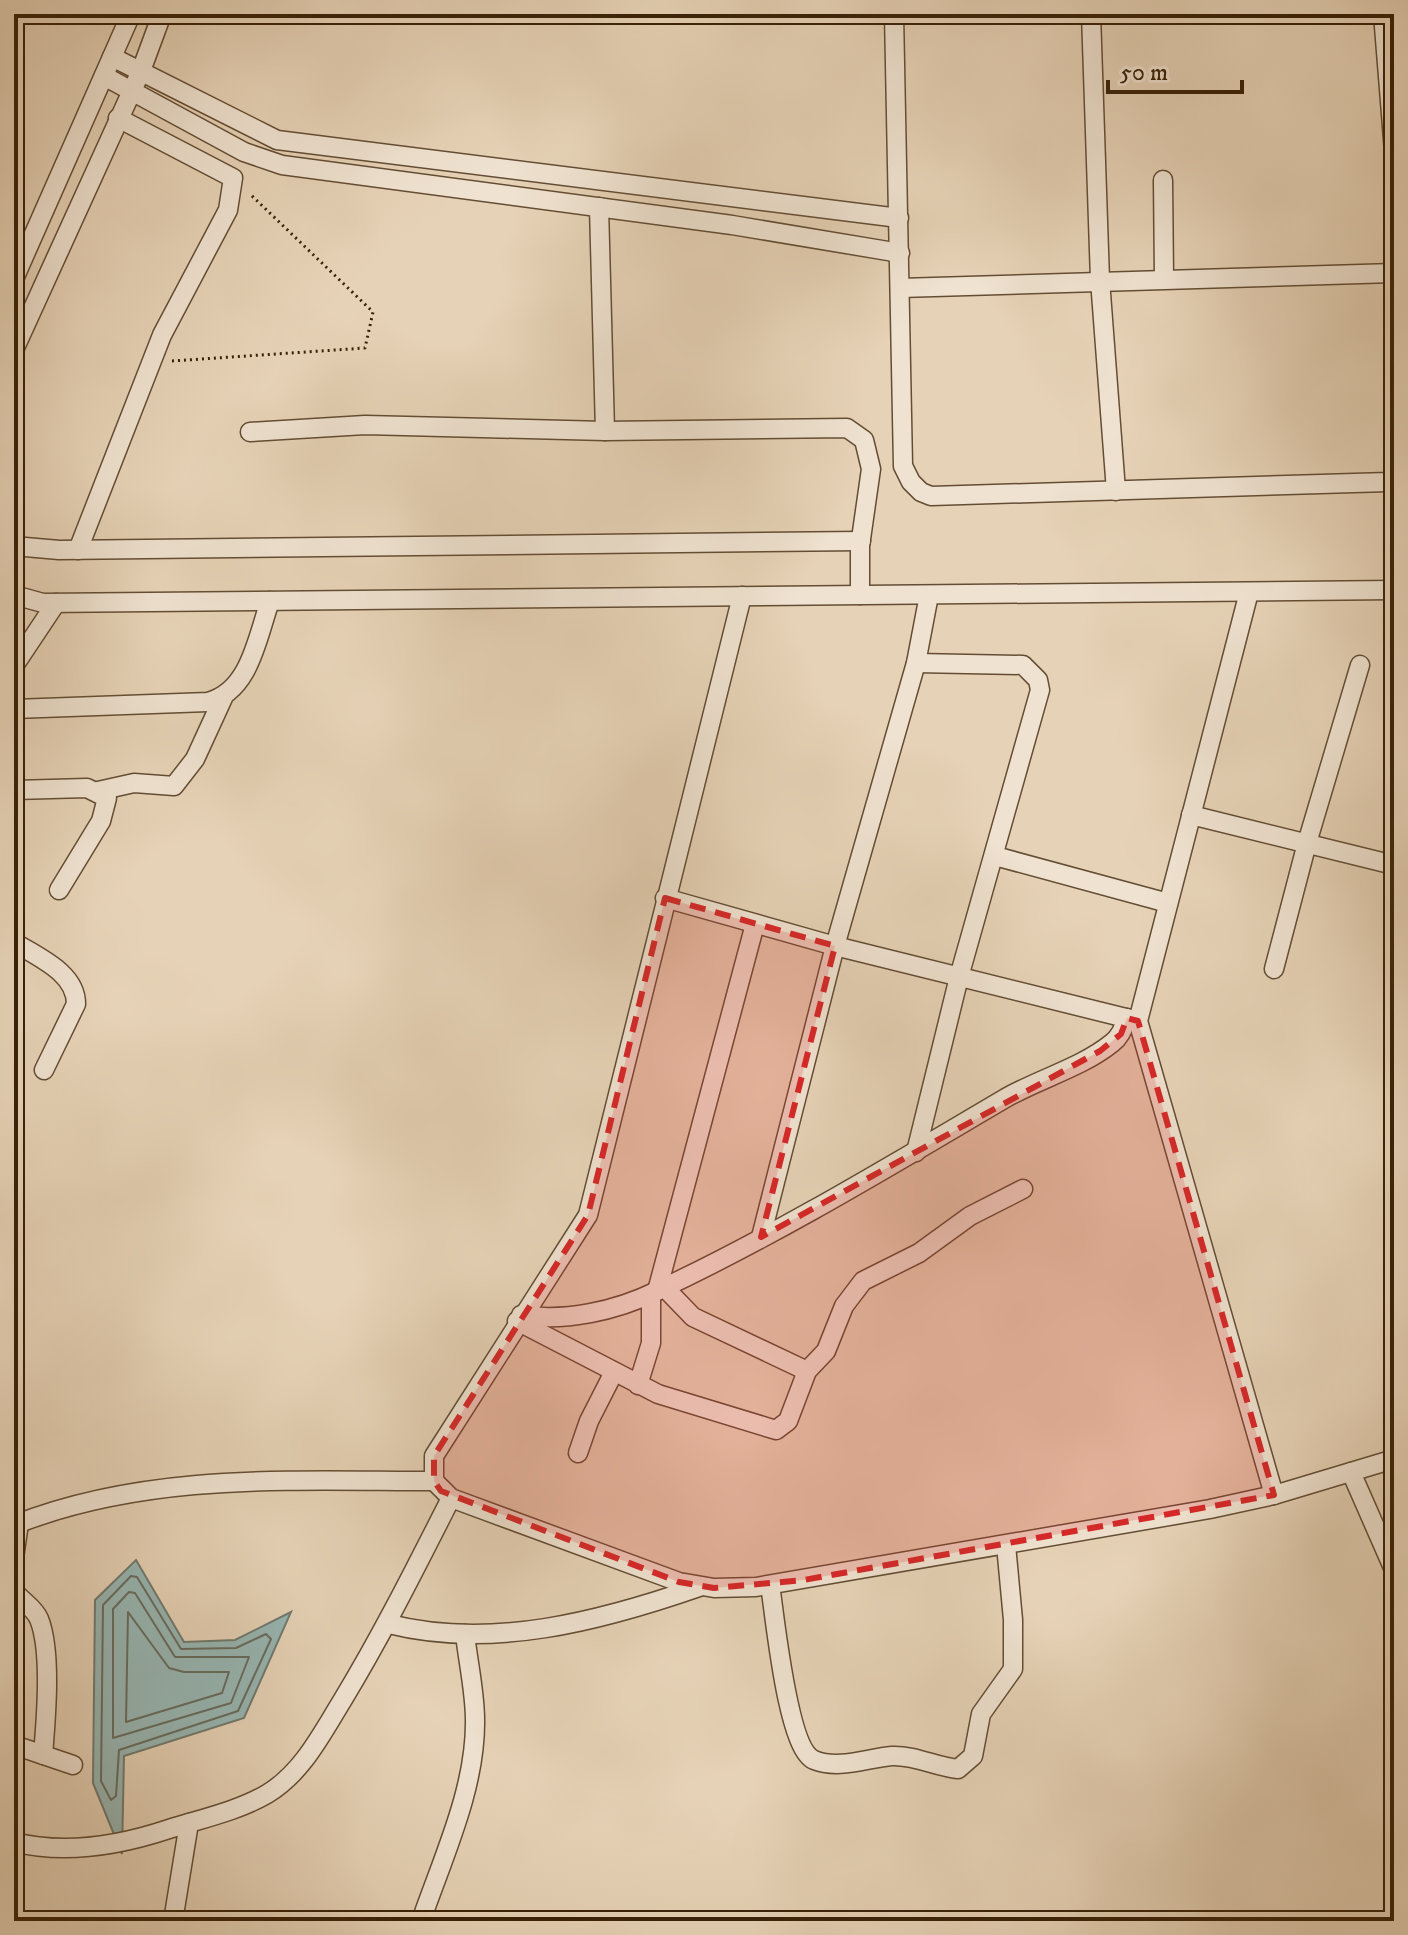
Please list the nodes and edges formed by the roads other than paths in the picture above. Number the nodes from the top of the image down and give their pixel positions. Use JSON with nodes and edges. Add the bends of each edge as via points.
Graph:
{"nodes":[{"id":1,"x":131,"y":14,"type":"edge"},
{"id":2,"x":162,"y":14,"type":"edge"},
{"id":3,"x":894,"y":14,"type":"edge"},
{"id":4,"x":1091,"y":14,"type":"edge"},
{"id":5,"x":1383,"y":14,"type":"edge"},
{"id":6,"x":112,"y":57,"type":"junction"},
{"id":7,"x":141,"y":71,"type":"junction"},
{"id":8,"x":104,"y":76,"type":"junction"},
{"id":9,"x":131,"y":88,"type":"junction"},
{"id":10,"x":118,"y":118,"type":"junction"},
{"id":11,"x":1394,"y":152,"type":"edge"},
{"id":12,"x":1163,"y":180,"type":"dead end"},
{"id":13,"x":599,"y":207,"type":"junction"},
{"id":14,"x":899,"y":218,"type":"junction"},
{"id":15,"x":900,"y":253,"type":"junction"},
{"id":16,"x":1394,"y":273,"type":"edge"},
{"id":17,"x":14,"y":279,"type":"edge"},
{"id":18,"x":1164,"y":279,"type":"junction"},
{"id":19,"x":1100,"y":280,"type":"junction"},
{"id":20,"x":900,"y":288,"type":"junction"},
{"id":21,"x":14,"y":350,"type":"edge"},
{"id":22,"x":605,"y":431,"type":"junction"},
{"id":23,"x":250,"y":432,"type":"dead end"},
{"id":24,"x":1394,"y":475,"type":"edge"},
{"id":25,"x":1116,"y":491,"type":"junction"},
{"id":26,"x":861,"y":541,"type":"junction"},
{"id":27,"x":14,"y":546,"type":"edge"},
{"id":28,"x":78,"y":550,"type":"junction"},
{"id":29,"x":1394,"y":590,"type":"edge"},
{"id":30,"x":1249,"y":592,"type":"junction"},
{"id":31,"x":14,"y":595,"type":"edge"},
{"id":32,"x":860,"y":595,"type":"junction"},
{"id":33,"x":929,"y":595,"type":"junction"},
{"id":34,"x":742,"y":596,"type":"junction"},
{"id":35,"x":270,"y":601,"type":"junction"},
{"id":36,"x":56,"y":603,"type":"junction"},
{"id":37,"x":916,"y":663,"type":"junction"},
{"id":38,"x":1360,"y":665,"type":"dead end"},
{"id":39,"x":14,"y":666,"type":"edge"},
{"id":40,"x":223,"y":698,"type":"junction"},
{"id":41,"x":14,"y":709,"type":"edge"},
{"id":42,"x":14,"y":790,"type":"edge"},
{"id":43,"x":98,"y":791,"type":"junction"},
{"id":44,"x":1191,"y":815,"type":"junction"},
{"id":45,"x":1307,"y":843,"type":"junction"},
{"id":46,"x":995,"y":856,"type":"junction"},
{"id":47,"x":1394,"y":865,"type":"edge"},
{"id":48,"x":59,"y":890,"type":"dead end"},
{"id":49,"x":665,"y":898,"type":"junction"},
{"id":50,"x":1168,"y":903,"type":"junction"},
{"id":51,"x":755,"y":924,"type":"junction"},
{"id":52,"x":14,"y":942,"type":"edge"},
{"id":53,"x":835,"y":946,"type":"junction"},
{"id":54,"x":1274,"y":969,"type":"dead end"},
{"id":55,"x":959,"y":977,"type":"junction"},
{"id":56,"x":1132,"y":1019,"type":"junction"},
{"id":57,"x":44,"y":1070,"type":"dead end"},
{"id":58,"x":916,"y":1152,"type":"junction"},
{"id":59,"x":1023,"y":1189,"type":"dead end"},
{"id":60,"x":761,"y":1237,"type":"junction"},
{"id":61,"x":657,"y":1291,"type":"junction"},
{"id":62,"x":519,"y":1318,"type":"junction"},
{"id":63,"x":807,"y":1371,"type":"junction"},
{"id":64,"x":614,"y":1372,"type":"junction"},
{"id":65,"x":638,"y":1385,"type":"junction"},
{"id":66,"x":578,"y":1453,"type":"dead end"},
{"id":67,"x":1394,"y":1459,"type":"edge"},
{"id":68,"x":1351,"y":1472,"type":"junction"},
{"id":69,"x":434,"y":1481,"type":"junction"},
{"id":70,"x":1274,"y":1495,"type":"junction"},
{"id":71,"x":451,"y":1498,"type":"junction"},
{"id":72,"x":16,"y":1524,"type":"edge"},
{"id":73,"x":1006,"y":1545,"type":"junction"},
{"id":74,"x":14,"y":1558,"type":"edge"},
{"id":75,"x":1394,"y":1570,"type":"edge"},
{"id":76,"x":770,"y":1585,"type":"junction"},
{"id":77,"x":701,"y":1586,"type":"junction"},
{"id":78,"x":14,"y":1591,"type":"edge"},
{"id":79,"x":389,"y":1624,"type":"junction"},
{"id":80,"x":465,"y":1634,"type":"junction"},
{"id":81,"x":14,"y":1745,"type":"edge"},
{"id":82,"x":43,"y":1755,"type":"junction"},
{"id":83,"x":73,"y":1765,"type":"dead end"},
{"id":84,"x":189,"y":1823,"type":"junction"},
{"id":85,"x":14,"y":1842,"type":"edge"},
{"id":86,"x":173,"y":1921,"type":"edge"},
{"id":87,"x":421,"y":1921,"type":"edge"}],
"edges":[{"from":1,"to":6,"type":"street"},
{"from":2,"to":7,"type":"street"},
{"from":3,"to":14,"type":"street"},
{"from":4,"to":19,"type":"street"},
{"from":5,"to":11,"type":"street"},
{"from":6,"to":7,"type":"street"},
{"from":6,"to":8,"type":"street"},
{"from":7,"to":9,"type":"street"},
{"from":7,"to":14,"type":"street","via":[[277,140]]},
{"from":8,"to":9,"type":"street"},
{"from":8,"to":17,"type":"street"},
{"from":9,"to":10,"type":"street"},
{"from":9,"to":13,"type":"street","via":[[244,152],[282,165]]},
{"from":10,"to":21,"type":"street"},
{"from":10,"to":28,"type":"street","via":[[233,178],[228,210],[162,335]]},
{"from":12,"to":18,"type":"street"},
{"from":13,"to":15,"type":"street"},
{"from":13,"to":22,"type":"street"},
{"from":14,"to":15,"type":"street"},
{"from":15,"to":20,"type":"street"},
{"from":16,"to":18,"type":"street"},
{"from":18,"to":19,"type":"street"},
{"from":19,"to":20,"type":"street"},
{"from":19,"to":25,"type":"street"},
{"from":20,"to":25,"type":"street","via":[[903,466],[921,492],[931,496]]},
{"from":22,"to":23,"type":"street","via":[[365,425]]},
{"from":22,"to":26,"type":"street","via":[[847,428],[864,440],[871,469]]},
{"from":24,"to":25,"type":"street","via":[[1388,482]]},
{"from":26,"to":28,"type":"street"},
{"from":26,"to":32,"type":"street"},
{"from":27,"to":28,"type":"street"},
{"from":29,"to":30,"type":"street"},
{"from":30,"to":33,"type":"street"},
{"from":30,"to":44,"type":"street"},
{"from":31,"to":36,"type":"street"},
{"from":32,"to":33,"type":"street"},
{"from":32,"to":34,"type":"street"},
{"from":33,"to":37,"type":"street"},
{"from":34,"to":35,"type":"street"},
{"from":34,"to":49,"type":"street"},
{"from":35,"to":36,"type":"street"},
{"from":35,"to":40,"type":"street","via":[[246,669]]},
{"from":36,"to":39,"type":"street"},
{"from":37,"to":46,"type":"street","via":[[1023,665],[1038,680],[1040,690]]},
{"from":37,"to":53,"type":"street"},
{"from":38,"to":45,"type":"street"},
{"from":40,"to":41,"type":"street"},
{"from":40,"to":43,"type":"street","via":[[195,759],[174,786],[134,783]]},
{"from":42,"to":43,"type":"street"},
{"from":43,"to":48,"type":"street","via":[[107,798],[107,806]]},
{"from":44,"to":45,"type":"street"},
{"from":44,"to":50,"type":"street"},
{"from":45,"to":47,"type":"street"},
{"from":45,"to":54,"type":"street"},
{"from":46,"to":50,"type":"street"},
{"from":46,"to":55,"type":"street"},
{"from":49,"to":51,"type":"street"},
{"from":49,"to":62,"type":"street","via":[[588,1215]]},
{"from":50,"to":56,"type":"street"},
{"from":51,"to":53,"type":"street"},
{"from":51,"to":61,"type":"street"},
{"from":52,"to":57,"type":"street","via":[[65,976],[76,992],[76,1004]]},
{"from":53,"to":55,"type":"street"},
{"from":53,"to":60,"type":"street"},
{"from":55,"to":56,"type":"street"},
{"from":55,"to":58,"type":"street"},
{"from":56,"to":58,"type":"street","via":[[1100,1051]]},
{"from":56,"to":70,"type":"street"},
{"from":58,"to":60,"type":"street"},
{"from":59,"to":63,"type":"street","via":[[863,1281],[844,1306],[826,1351]]},
{"from":60,"to":61,"type":"street"},
{"from":61,"to":62,"type":"street","via":[[581,1315]]},
{"from":61,"to":63,"type":"street","via":[[693,1317]]},
{"from":61,"to":65,"type":"street","via":[[651,1343]]},
{"from":62,"to":64,"type":"street"},
{"from":62,"to":69,"type":"street","via":[[434,1456]]},
{"from":63,"to":65,"type":"street","via":[[788,1421],[776,1430]]},
{"from":64,"to":65,"type":"street"},
{"from":64,"to":66,"type":"street"},
{"from":67,"to":68,"type":"street"},
{"from":68,"to":70,"type":"street"},
{"from":68,"to":75,"type":"street"},
{"from":69,"to":71,"type":"street"},
{"from":69,"to":72,"type":"street","via":[[243,1482],[140,1489],[91,1498]]},
{"from":70,"to":73,"type":"street"},
{"from":71,"to":77,"type":"street"},
{"from":71,"to":79,"type":"street"},
{"from":72,"to":74,"type":"street"},
{"from":73,"to":76,"type":"street"},
{"from":73,"to":76,"type":"street","via":[[1013,1669],[981,1714],[973,1756],[958,1769],[904,1756],[846,1763],[806,1755],[791,1714]]},
{"from":76,"to":77,"type":"street"},
{"from":77,"to":80,"type":"street","via":[[636,1609],[562,1625]]},
{"from":78,"to":82,"type":"street","via":[[42,1628],[47,1692]]},
{"from":79,"to":80,"type":"street"},
{"from":79,"to":84,"type":"street","via":[[290,1777],[266,1795]]},
{"from":80,"to":87,"type":"street","via":[[475,1742],[462,1800]]},
{"from":81,"to":82,"type":"street"},
{"from":82,"to":83,"type":"street"},
{"from":84,"to":85,"type":"street","via":[[119,1843],[78,1848]]},
{"from":84,"to":86,"type":"street"}]}
